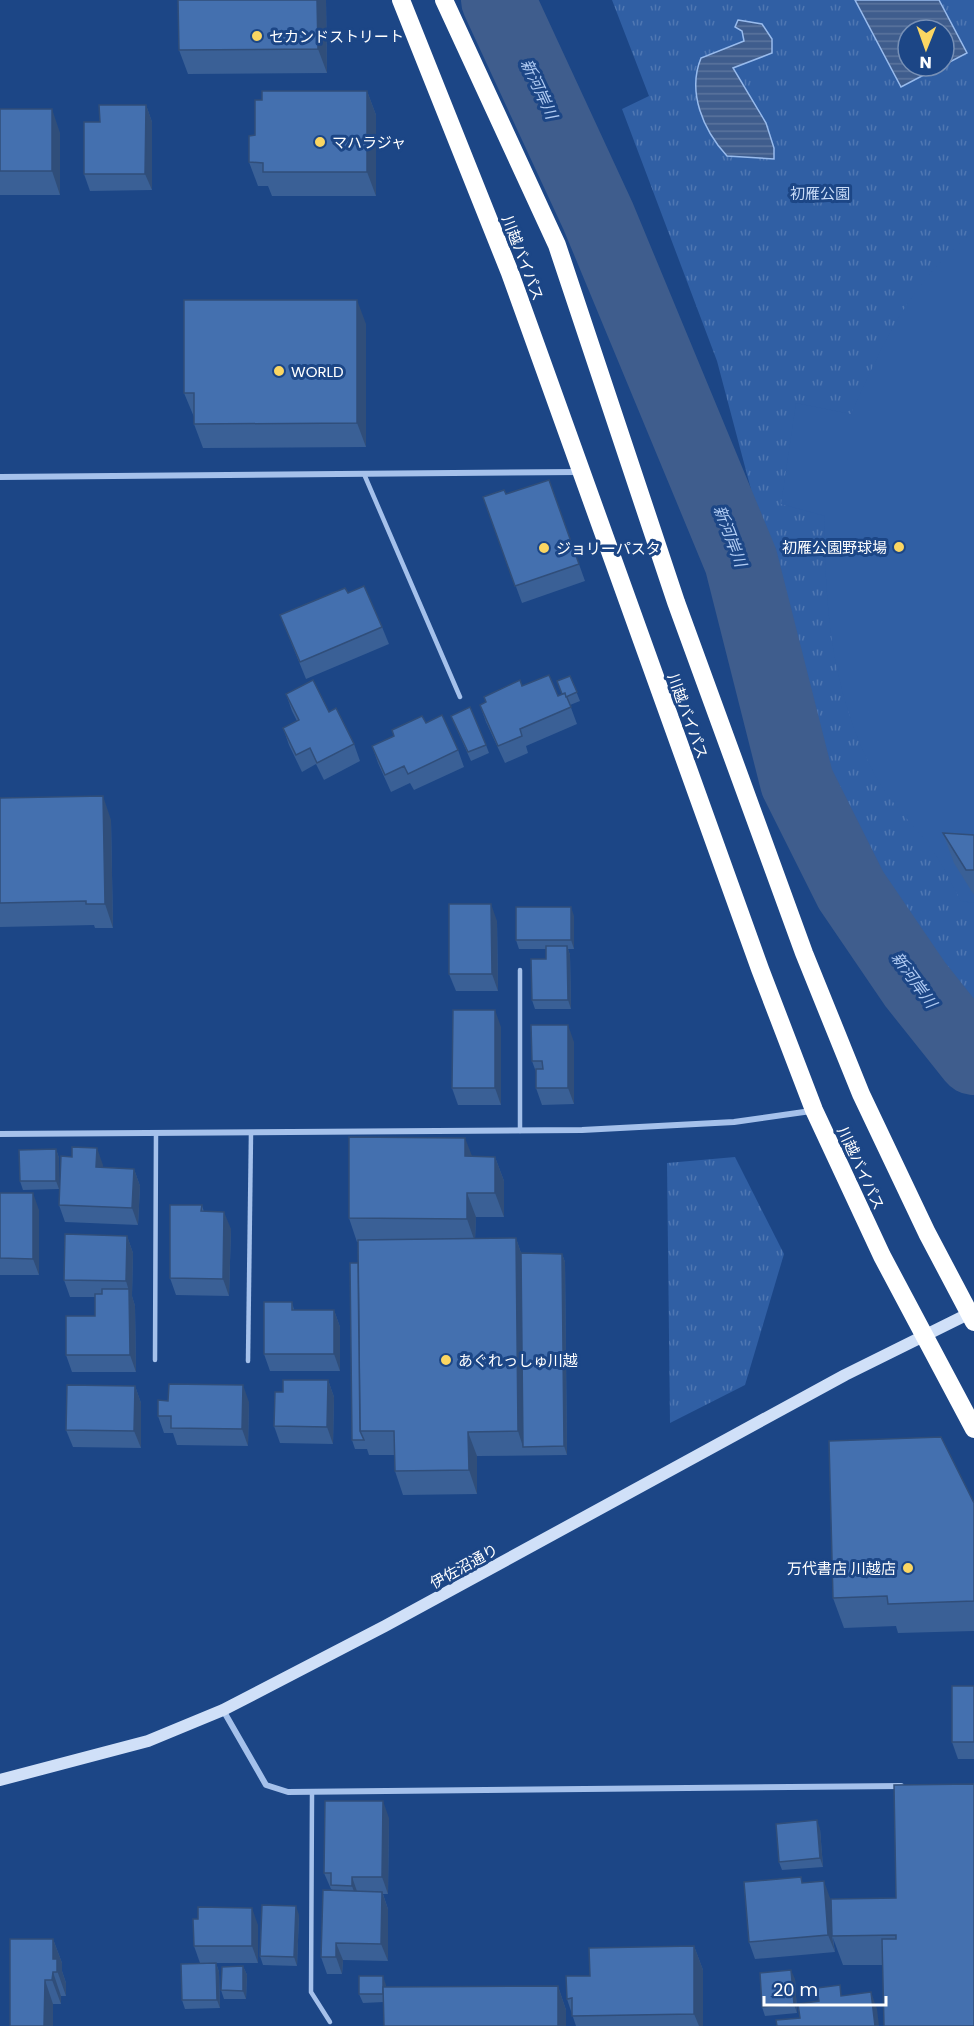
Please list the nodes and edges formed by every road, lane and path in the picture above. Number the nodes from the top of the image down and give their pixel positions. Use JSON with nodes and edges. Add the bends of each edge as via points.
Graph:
{"nodes":[{"id":1,"x":401,"y":0,"type":"edge"},
{"id":2,"x":444,"y":0,"type":"edge"},
{"id":3,"x":580,"y":472,"type":"junction"},
{"id":4,"x":364,"y":474,"type":"junction"},
{"id":5,"x":0,"y":477,"type":"edge"},
{"id":6,"x":460,"y":697,"type":"dead end"},
{"id":7,"x":520,"y":970,"type":"dead end"},
{"id":8,"x":814,"y":1110,"type":"junction"},
{"id":9,"x":519,"y":1131,"type":"junction"},
{"id":10,"x":156,"y":1133,"type":"junction"},
{"id":11,"x":251,"y":1133,"type":"junction"},
{"id":12,"x":0,"y":1134,"type":"edge"},
{"id":13,"x":972,"y":1315,"type":"edge"},
{"id":14,"x":924,"y":1335,"type":"junction"},
{"id":15,"x":155,"y":1360,"type":"dead end"},
{"id":16,"x":248,"y":1361,"type":"dead end"},
{"id":17,"x":974,"y":1429,"type":"edge"},
{"id":18,"x":223,"y":1710,"type":"junction"},
{"id":19,"x":0,"y":1780,"type":"edge"},
{"id":20,"x":904,"y":1786,"type":"edge"},
{"id":21,"x":312,"y":1794,"type":"junction"},
{"id":22,"x":330,"y":2022,"type":"dead end"}],
"edges":[{"from":1,"to":3,"type":"highway","name":"川越バイパス","via":[[510,273]]},
{"from":2,"to":13,"type":"highway","name":"川越バイパス","via":[[557,246],[676,602],[804,953],[861,1094],[927,1233]]},
{"from":3,"to":4,"type":"street"},
{"from":3,"to":8,"type":"highway","name":"川越バイパス"},
{"from":4,"to":5,"type":"street"},
{"from":4,"to":6,"type":"lane"},
{"from":7,"to":9,"type":"lane"},
{"from":8,"to":9,"type":"street","via":[[734,1122]]},
{"from":8,"to":14,"type":"highway","name":"川越バイパス","via":[[882,1256]]},
{"from":9,"to":11,"type":"street"},
{"from":10,"to":11,"type":"street"},
{"from":10,"to":12,"type":"street"},
{"from":10,"to":15,"type":"lane"},
{"from":11,"to":16,"type":"lane"},
{"from":13,"to":14,"type":"street","name":"伊佐沼通り"},
{"from":14,"to":17,"type":"highway","name":"川越バイパス"},
{"from":14,"to":18,"type":"street","name":"伊佐沼通り"},
{"from":18,"to":19,"type":"street","name":"伊佐沼通り","via":[[148,1741]]},
{"from":18,"to":21,"type":"street","via":[[266,1785]]},
{"from":20,"to":21,"type":"street"},
{"from":21,"to":22,"type":"lane","via":[[311,1992]]}]}
